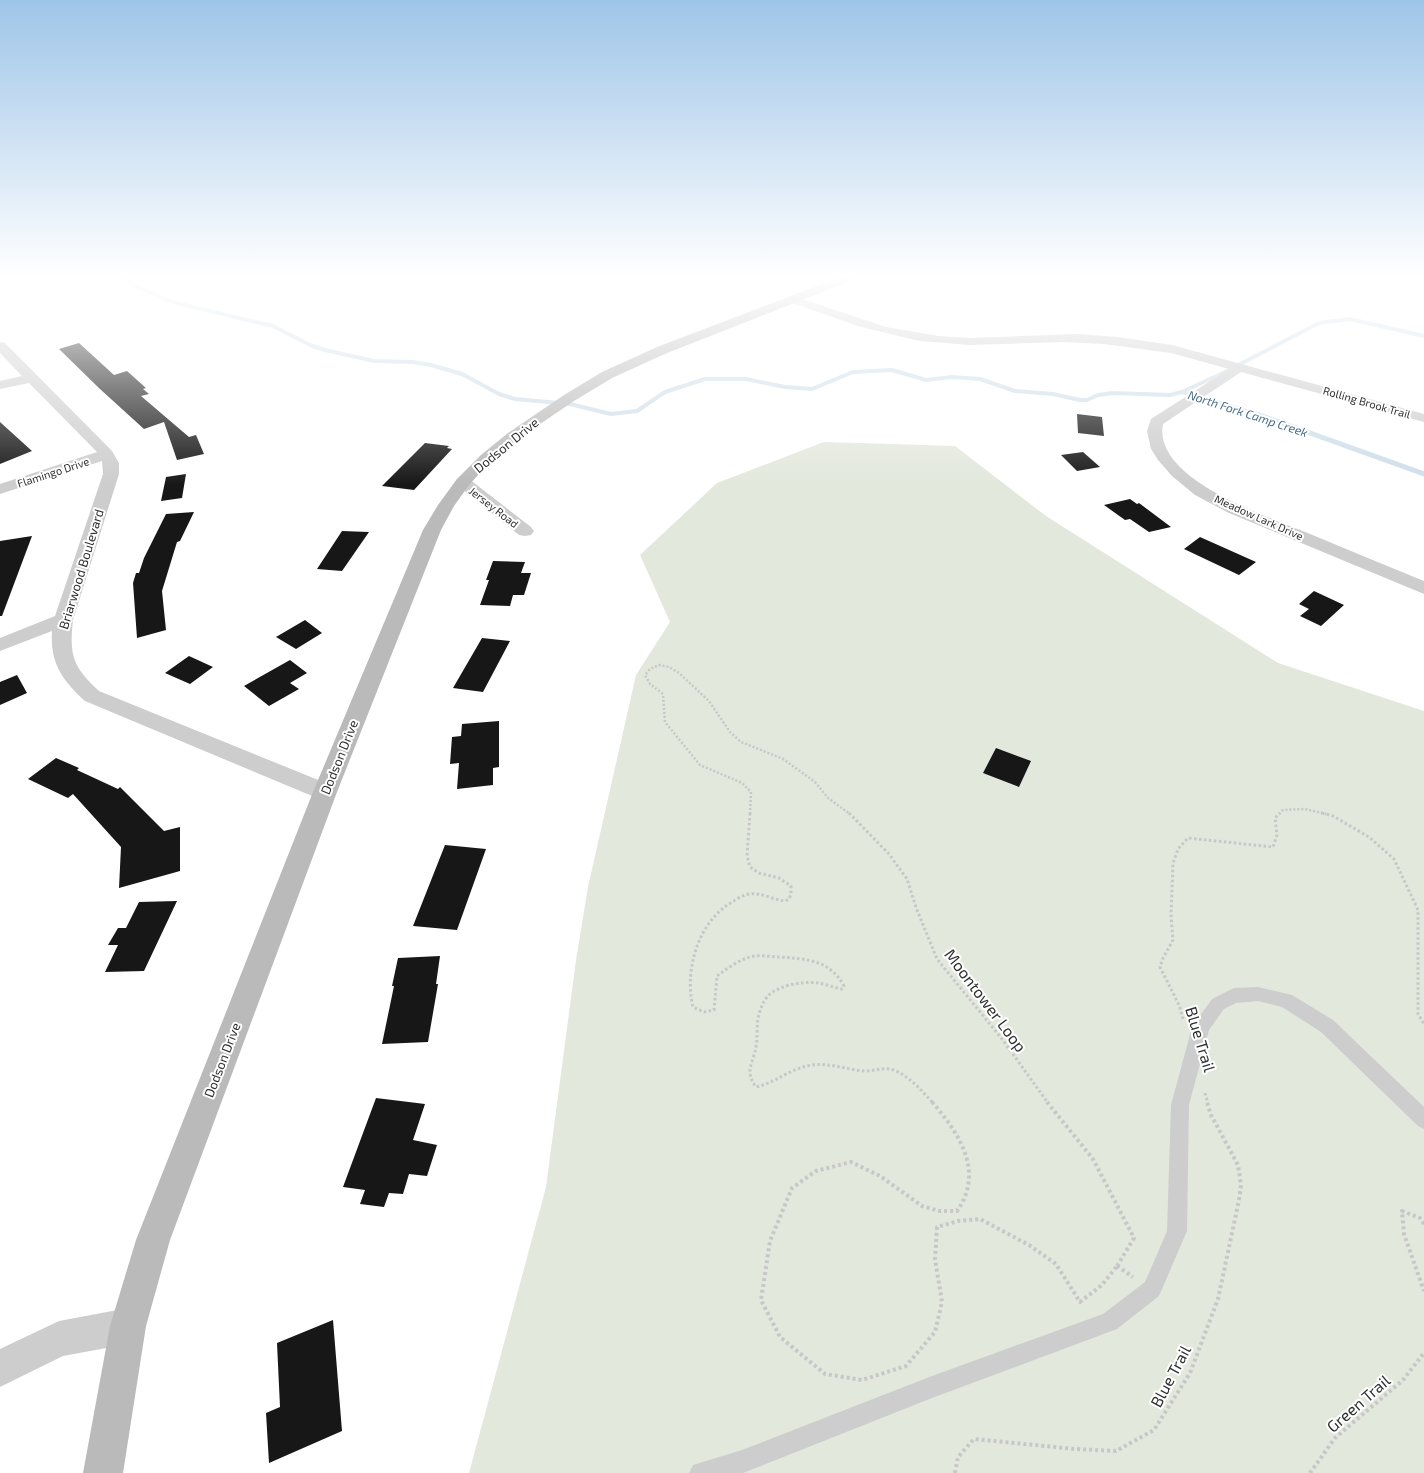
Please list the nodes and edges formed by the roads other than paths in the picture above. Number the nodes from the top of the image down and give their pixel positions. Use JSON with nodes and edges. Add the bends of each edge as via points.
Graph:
{"nodes":[{"id":1,"x":1,"y":347,"type":"edge"},
{"id":2,"x":671,"y":347,"type":"edge"},
{"id":3,"x":1157,"y":347,"type":"edge"},
{"id":4,"x":1240,"y":367,"type":"junction"},
{"id":5,"x":31,"y":378,"type":"junction"},
{"id":6,"x":0,"y":385,"type":"edge"},
{"id":7,"x":1424,"y":418,"type":"edge"},
{"id":8,"x":107,"y":454,"type":"junction"},
{"id":9,"x":463,"y":482,"type":"junction"},
{"id":10,"x":0,"y":489,"type":"edge"},
{"id":11,"x":525,"y":531,"type":"dead end"},
{"id":12,"x":1424,"y":588,"type":"edge"},
{"id":13,"x":63,"y":620,"type":"junction"},
{"id":14,"x":0,"y":645,"type":"edge"},
{"id":15,"x":324,"y":792,"type":"junction"},
{"id":16,"x":1424,"y":1120,"type":"edge"},
{"id":17,"x":128,"y":1326,"type":"junction"},
{"id":18,"x":0,"y":1369,"type":"edge"},
{"id":19,"x":103,"y":1473,"type":"edge"},
{"id":20,"x":701,"y":1473,"type":"edge"}],
"edges":[{"from":1,"to":5,"type":"street"},
{"from":2,"to":9,"type":"street","name":"Dodson Drive","via":[[607,375],[569,398],[513,436],[486,458]]},
{"from":3,"to":4,"type":"street","name":"Rolling Brook Trail"},
{"from":4,"to":7,"type":"street","name":"Rolling Brook Trail"},
{"from":4,"to":12,"type":"street","name":"Meadow Lark Drive","via":[[1156,422],[1153,430],[1156,442],[1169,465],[1192,485],[1224,504]]},
{"from":5,"to":6,"type":"street"},
{"from":5,"to":8,"type":"street"},
{"from":8,"to":10,"type":"street","name":"Flamingo Drive"},
{"from":8,"to":13,"type":"street","name":"Briarwood Boulevard","via":[[111,463],[111,474]]},
{"from":9,"to":11,"type":"street","name":"Jersey Road"},
{"from":9,"to":15,"type":"street","name":"Dodson Drive","via":[[432,530]]},
{"from":13,"to":14,"type":"street"},
{"from":13,"to":15,"type":"street","name":"Briarwood Boulevard","via":[[60,641],[64,662],[75,681],[92,696]]},
{"from":15,"to":17,"type":"street","name":"Dodson Drive","via":[[153,1240]]},
{"from":16,"to":20,"type":"lane","via":[[1327,1026],[1286,1000],[1258,994],[1234,996],[1218,1004],[1201,1027],[1180,1105],[1177,1231],[1152,1289],[1110,1322],[742,1462]]},
{"from":17,"to":18,"type":"street","via":[[59,1339]]},
{"from":17,"to":19,"type":"street","name":"Dodson Drive"}]}
